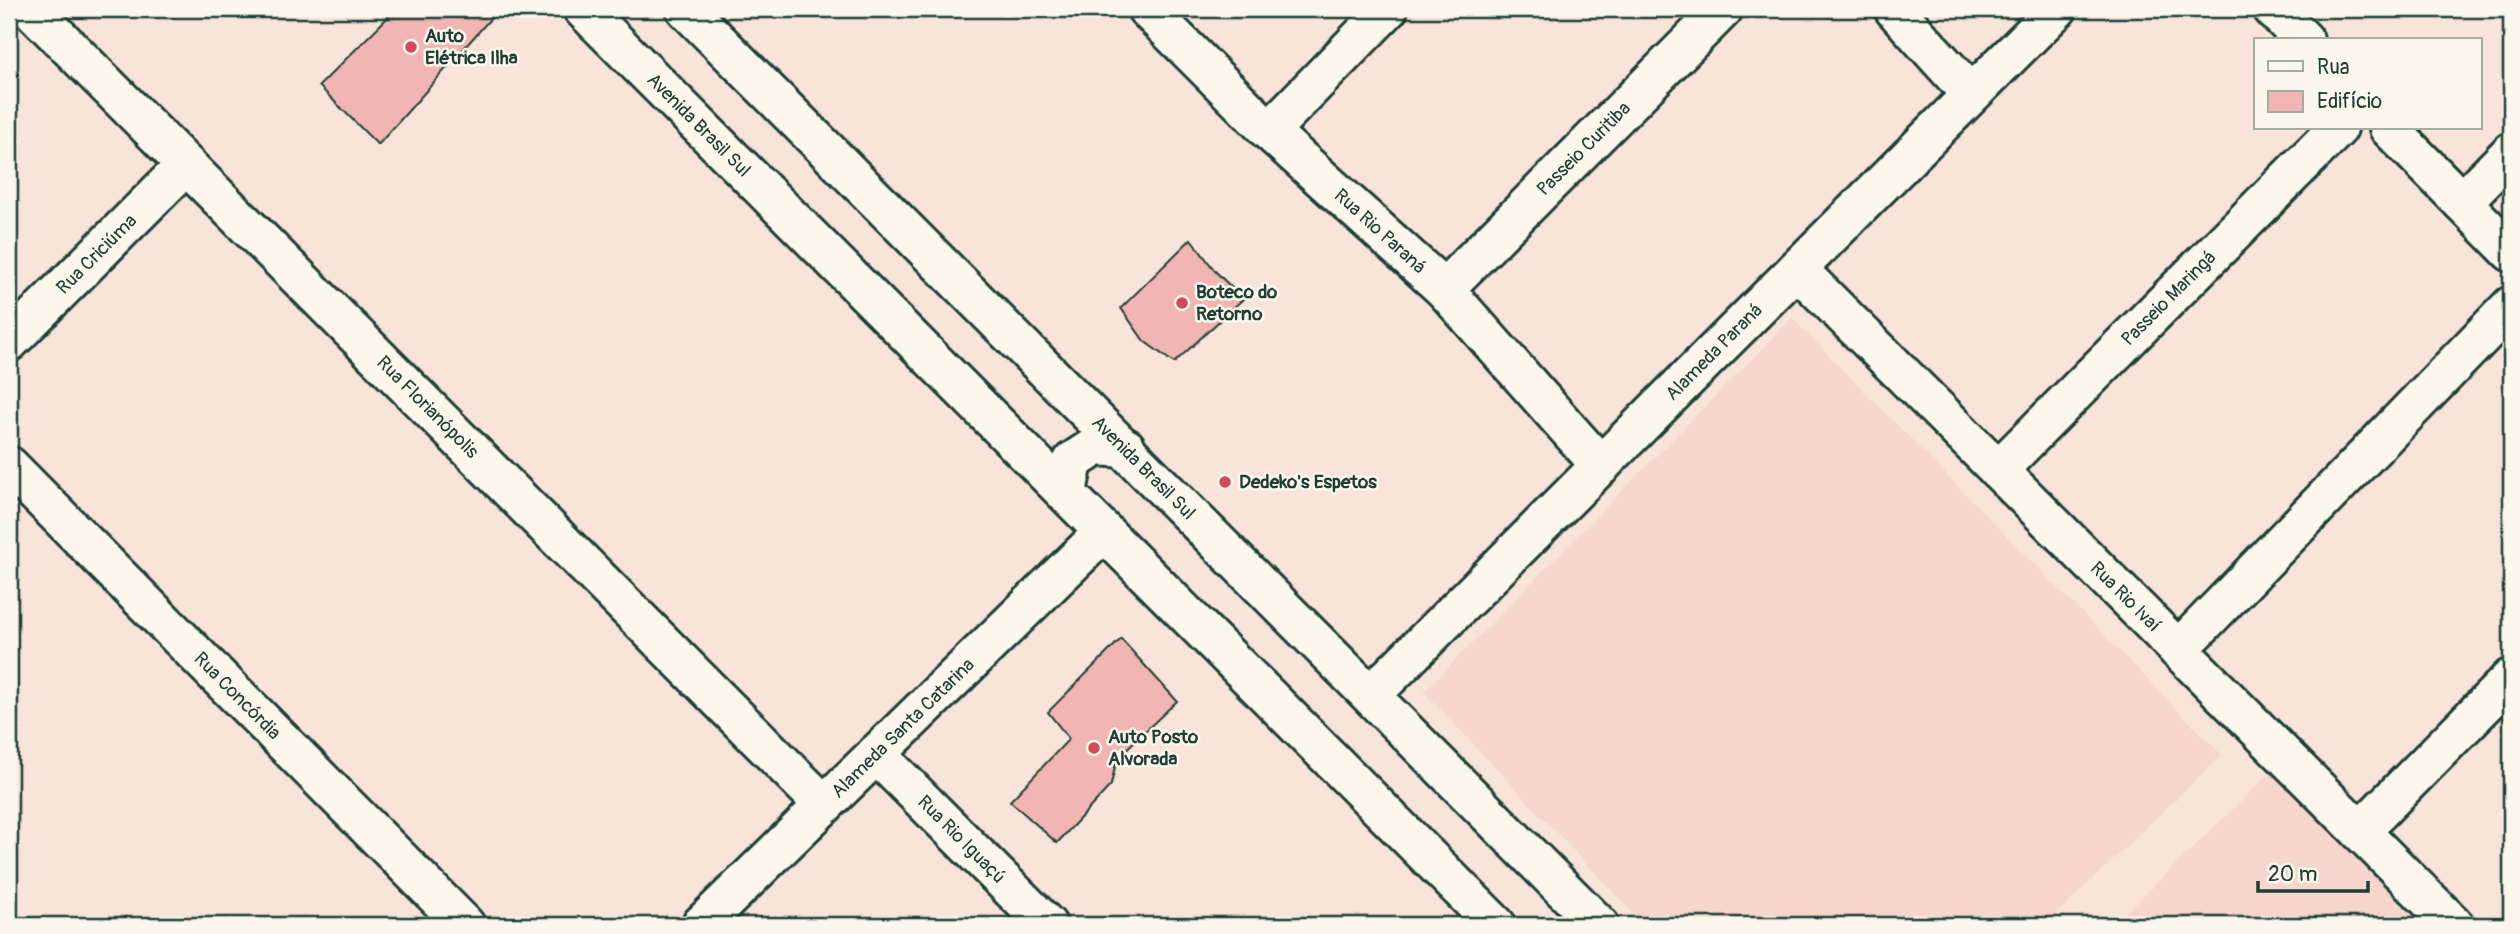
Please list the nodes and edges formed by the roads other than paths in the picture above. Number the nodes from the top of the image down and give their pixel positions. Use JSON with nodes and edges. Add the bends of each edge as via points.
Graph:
{"nodes":[{"id":1,"x":31,"y":9,"type":"edge"},
{"id":2,"x":583,"y":9,"type":"edge"},
{"id":3,"x":686,"y":9,"type":"edge"},
{"id":4,"x":1147,"y":9,"type":"edge"},
{"id":5,"x":1388,"y":9,"type":"edge"},
{"id":6,"x":1723,"y":9,"type":"edge"},
{"id":7,"x":1894,"y":9,"type":"edge"},
{"id":8,"x":2057,"y":9,"type":"edge"},
{"id":9,"x":2273,"y":9,"type":"edge"},
{"id":10,"x":2302,"y":38,"type":"edge"},
{"id":11,"x":1970,"y":94,"type":"junction"},
{"id":12,"x":2336,"y":130,"type":"edge"},
{"id":13,"x":2391,"y":130,"type":"edge"},
{"id":14,"x":1269,"y":131,"type":"junction"},
{"id":15,"x":2511,"y":152,"type":"edge"},
{"id":16,"x":186,"y":165,"type":"junction"},
{"id":17,"x":2462,"y":202,"type":"junction"},
{"id":18,"x":2511,"y":252,"type":"edge"},
{"id":19,"x":1797,"y":269,"type":"junction"},
{"id":20,"x":1444,"y":289,"type":"junction"},
{"id":21,"x":2511,"y":306,"type":"edge"},
{"id":22,"x":9,"y":342,"type":"edge"},
{"id":23,"x":1126,"y":448,"type":"junction"},
{"id":24,"x":9,"y":466,"type":"edge"},
{"id":25,"x":1601,"y":466,"type":"junction"},
{"id":26,"x":1998,"y":470,"type":"junction"},
{"id":27,"x":1067,"y":493,"type":"junction"},
{"id":28,"x":1104,"y":532,"type":"junction"},
{"id":29,"x":2178,"y":650,"type":"junction"},
{"id":30,"x":2511,"y":678,"type":"edge"},
{"id":31,"x":1371,"y":695,"type":"junction"},
{"id":32,"x":876,"y":754,"type":"junction"},
{"id":33,"x":824,"y":805,"type":"junction"},
{"id":34,"x":2360,"y":831,"type":"junction"},
{"id":35,"x":465,"y":925,"type":"edge"},
{"id":36,"x":701,"y":925,"type":"edge"},
{"id":37,"x":1047,"y":925,"type":"edge"},
{"id":38,"x":1496,"y":925,"type":"edge"},
{"id":39,"x":1600,"y":925,"type":"edge"},
{"id":40,"x":2454,"y":925,"type":"edge"}],
"edges":[{"from":1,"to":16,"type":"street","name":"Rua Florianópolis"},
{"from":2,"to":27,"type":"street","name":"Avenida Brasil Sul"},
{"from":3,"to":23,"type":"street","name":"Avenida Brasil Sul"},
{"from":4,"to":14,"type":"street","name":"Rua Rio Paraná"},
{"from":5,"to":14,"type":"street"},
{"from":6,"to":20,"type":"street","name":"Passeio Curitiba"},
{"from":7,"to":11,"type":"street"},
{"from":8,"to":11,"type":"street","name":"Alameda Paraná"},
{"from":9,"to":10,"type":"street"},
{"from":11,"to":19,"type":"street","name":"Alameda Paraná"},
{"from":12,"to":26,"type":"street","name":"Passeio Maringá"},
{"from":13,"to":17,"type":"street"},
{"from":14,"to":20,"type":"street","name":"Rua Rio Paraná"},
{"from":15,"to":17,"type":"street"},
{"from":16,"to":22,"type":"street","name":"Rua Criciúma"},
{"from":16,"to":33,"type":"street","name":"Rua Florianópolis"},
{"from":17,"to":18,"type":"street"},
{"from":19,"to":25,"type":"street","name":"Alameda Paraná"},
{"from":19,"to":26,"type":"street","name":"Rua Rio Ivaí"},
{"from":20,"to":25,"type":"street","name":"Rua Rio Paraná"},
{"from":21,"to":29,"type":"street"},
{"from":23,"to":27,"type":"street","via":[[1096,446],[1073,461]]},
{"from":23,"to":31,"type":"street","name":"Avenida Brasil Sul"},
{"from":24,"to":35,"type":"street","name":"Rua Concórdia"},
{"from":25,"to":31,"type":"street","name":"Alameda Paraná"},
{"from":26,"to":29,"type":"street","name":"Rua Rio Ivaí"},
{"from":27,"to":28,"type":"street","name":"Avenida Brasil Sul"},
{"from":28,"to":32,"type":"street","name":"Alameda Santa Catarina"},
{"from":28,"to":38,"type":"street","name":"Avenida Brasil Sul"},
{"from":29,"to":34,"type":"street","name":"Rua Rio Ivaí"},
{"from":30,"to":34,"type":"street"},
{"from":31,"to":39,"type":"street","name":"Avenida Brasil Sul"},
{"from":32,"to":33,"type":"street","name":"Alameda Santa Catarina"},
{"from":32,"to":37,"type":"street","name":"Rua Rio Iguaçú"},
{"from":33,"to":36,"type":"street","name":"Alameda Santa Catarina"},
{"from":34,"to":40,"type":"street","name":"Rua Rio Ivaí"}]}
